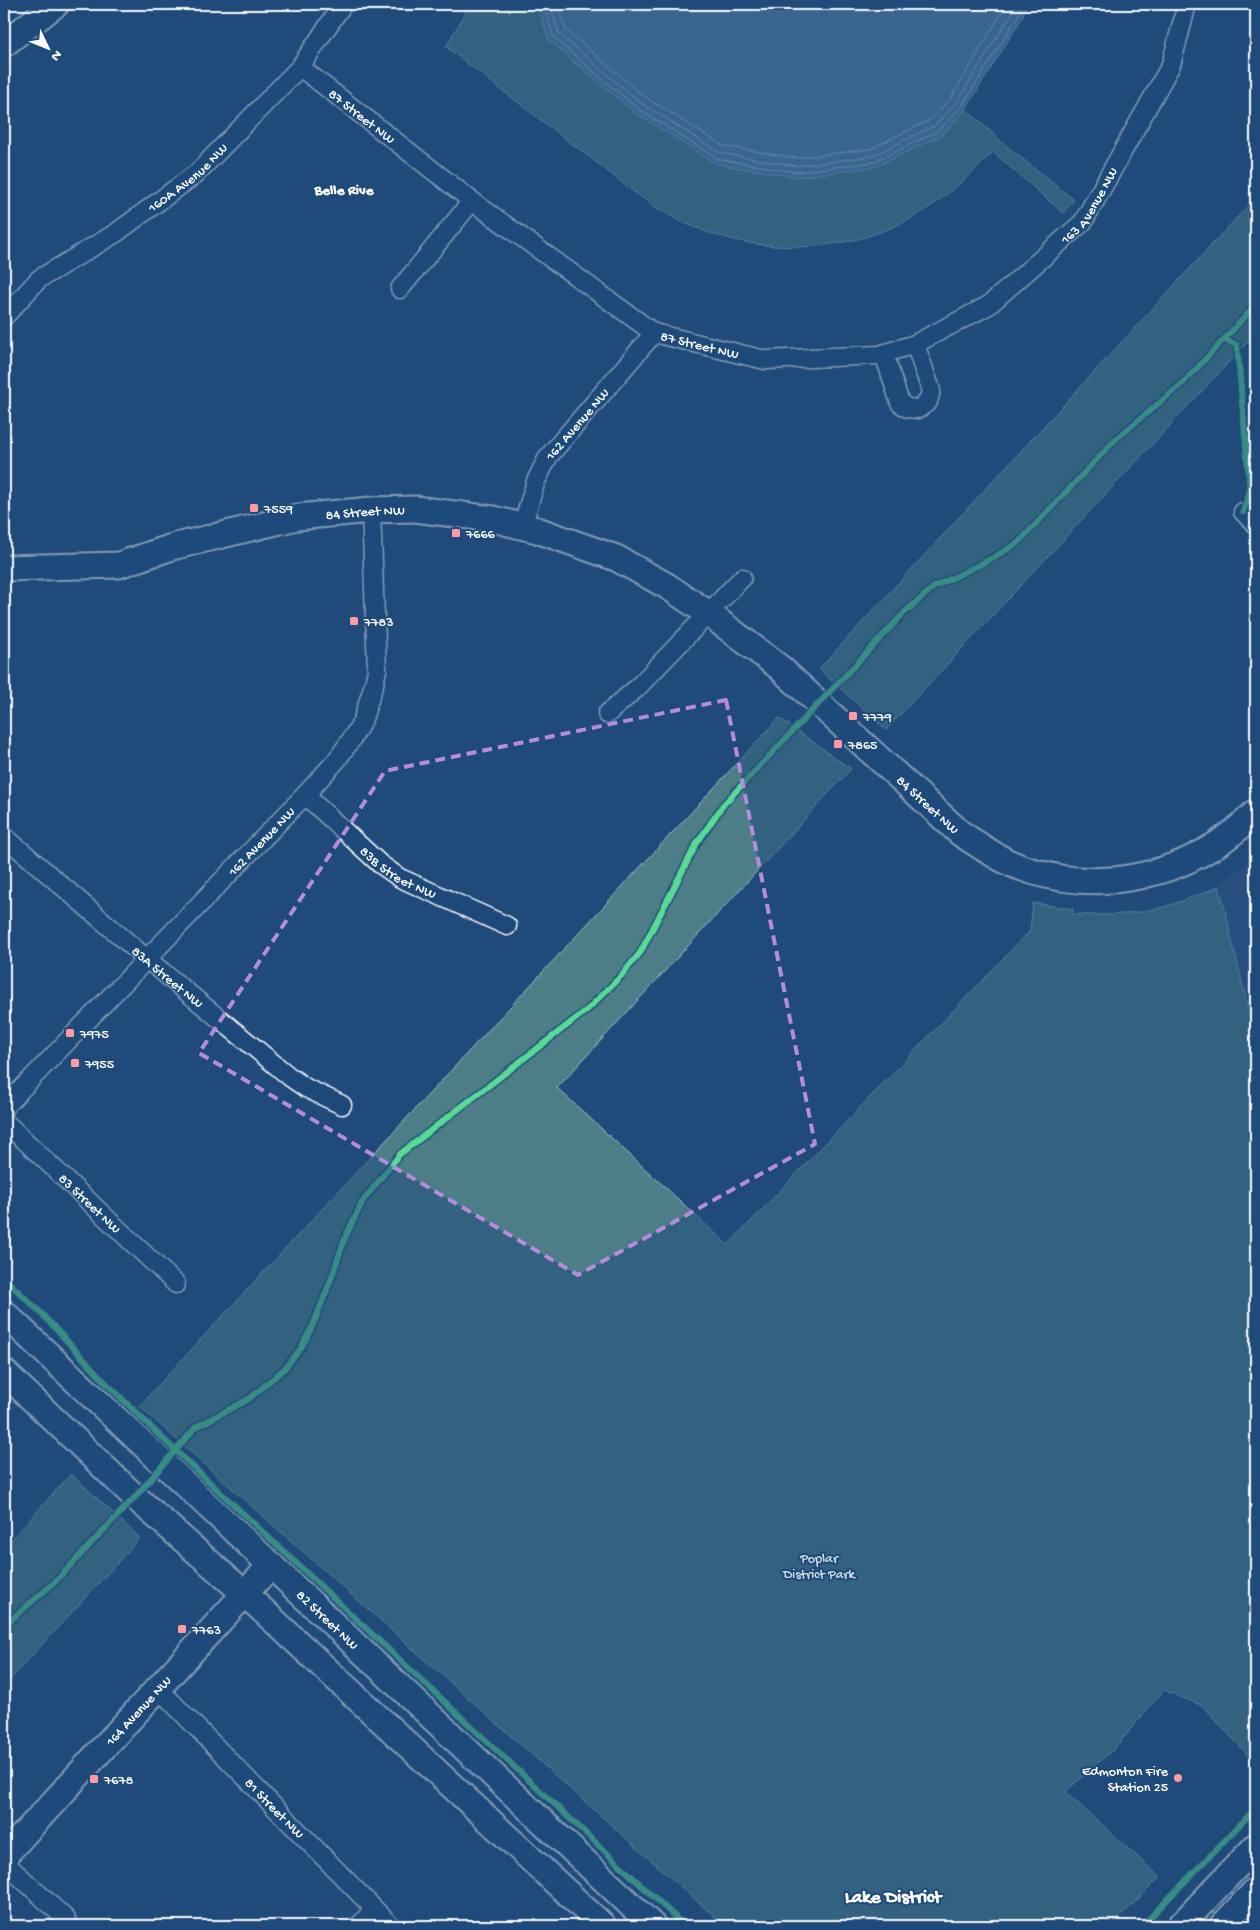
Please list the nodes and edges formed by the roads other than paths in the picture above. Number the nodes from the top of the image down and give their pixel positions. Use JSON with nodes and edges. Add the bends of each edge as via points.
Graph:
{"nodes":[{"id":1,"x":56,"y":4,"type":"edge"},
{"id":2,"x":343,"y":4,"type":"edge"},
{"id":3,"x":1187,"y":4,"type":"edge"},
{"id":4,"x":4,"y":44,"type":"edge"},
{"id":5,"x":300,"y":67,"type":"junction"},
{"id":6,"x":472,"y":201,"type":"junction"},
{"id":7,"x":400,"y":289,"type":"dead end"},
{"id":8,"x":4,"y":317,"type":"edge"},
{"id":9,"x":654,"y":333,"type":"junction"},
{"id":10,"x":915,"y":344,"type":"junction"},
{"id":11,"x":881,"y":355,"type":"junction"},
{"id":12,"x":372,"y":510,"type":"junction"},
{"id":13,"x":1243,"y":512,"type":"dead end"},
{"id":14,"x":1256,"y":525,"type":"edge"},
{"id":15,"x":522,"y":527,"type":"junction"},
{"id":16,"x":4,"y":568,"type":"edge"},
{"id":17,"x":742,"y":578,"type":"dead end"},
{"id":18,"x":709,"y":614,"type":"junction"},
{"id":19,"x":607,"y":714,"type":"dead end"},
{"id":20,"x":305,"y":796,"type":"junction"},
{"id":21,"x":1256,"y":812,"type":"edge"},
{"id":22,"x":4,"y":836,"type":"edge"},
{"id":23,"x":506,"y":926,"type":"dead end"},
{"id":24,"x":148,"y":960,"type":"junction"},
{"id":25,"x":342,"y":1105,"type":"dead end"},
{"id":26,"x":4,"y":1107,"type":"edge"},
{"id":27,"x":4,"y":1121,"type":"edge"},
{"id":28,"x":176,"y":1284,"type":"dead end"},
{"id":29,"x":4,"y":1314,"type":"edge"},
{"id":30,"x":4,"y":1372,"type":"edge"},
{"id":31,"x":271,"y":1566,"type":"junction"},
{"id":32,"x":245,"y":1594,"type":"junction"},
{"id":33,"x":159,"y":1689,"type":"junction"},
{"id":34,"x":1256,"y":1846,"type":"edge"},
{"id":35,"x":4,"y":1856,"type":"edge"},
{"id":36,"x":4,"y":1862,"type":"edge"},
{"id":37,"x":1256,"y":1890,"type":"edge"},
{"id":38,"x":374,"y":1910,"type":"junction"},
{"id":39,"x":66,"y":1919,"type":"dead end"},
{"id":40,"x":359,"y":1926,"type":"edge"},
{"id":41,"x":391,"y":1926,"type":"edge"},
{"id":42,"x":603,"y":1926,"type":"edge"},
{"id":43,"x":654,"y":1926,"type":"edge"},
{"id":44,"x":1180,"y":1926,"type":"edge"},
{"id":45,"x":1222,"y":1926,"type":"edge"}],
"edges":[{"from":1,"to":4,"type":"main road"},
{"from":2,"to":5,"type":"street","name":"160A Avenue NW"},
{"from":3,"to":10,"type":"street","name":"163 Avenue NW","via":[[1171,65],[1083,222],[989,305]]},
{"from":5,"to":6,"type":"street","name":"87 Street NW"},
{"from":5,"to":8,"type":"street","name":"160A Avenue NW","via":[[197,173],[116,233],[39,279]]},
{"from":6,"to":7,"type":"street"},
{"from":6,"to":9,"type":"street","name":"87 Street NW"},
{"from":9,"to":11,"type":"street","name":"87 Street NW","via":[[765,360]]},
{"from":9,"to":15,"type":"street","name":"162 Avenue NW","via":[[548,457],[536,481]]},
{"from":10,"to":11,"type":"street","name":"163 Avenue NW"},
{"from":10,"to":11,"type":"street","via":[[931,390],[928,402],[918,409],[907,408],[900,403]]},
{"from":12,"to":15,"type":"main road","name":"84 Street NW","via":[[415,509],[492,519]]},
{"from":12,"to":16,"type":"main road","name":"84 Street NW","via":[[296,517],[172,547],[120,565]]},
{"from":12,"to":20,"type":"street","name":"162 Avenue NW","via":[[374,684],[362,722],[351,740]]},
{"from":13,"to":14,"type":"street"},
{"from":15,"to":18,"type":"main road","name":"84 Street NW","via":[[616,558],[668,586]]},
{"from":17,"to":18,"type":"street"},
{"from":18,"to":19,"type":"street"},
{"from":18,"to":21,"type":"main road","name":"84 Street NW","via":[[779,667],[960,833],[1003,859],[1033,872],[1094,882],[1144,877],[1195,858]]},
{"from":20,"to":23,"type":"street","name":"83B Street NW","via":[[400,878]]},
{"from":20,"to":24,"type":"street","name":"162 Avenue NW"},
{"from":22,"to":24,"type":"street","name":"83A Street NW"},
{"from":24,"to":25,"type":"street","name":"83A Street NW","via":[[290,1077]]},
{"from":24,"to":26,"type":"street","name":"162 Avenue NW"},
{"from":27,"to":28,"type":"street","name":"83 Street NW"},
{"from":29,"to":31,"type":"main road","name":"82 Street NW"},
{"from":30,"to":32,"type":"main road","via":[[135,1497]]},
{"from":31,"to":32,"type":"main road","name":"164 Avenue NW"},
{"from":31,"to":43,"type":"main road","name":"82 Street NW"},
{"from":32,"to":33,"type":"main road","name":"164 Avenue NW"},
{"from":32,"to":42,"type":"main road"},
{"from":33,"to":35,"type":"main road","name":"164 Avenue NW"},
{"from":33,"to":38,"type":"street","name":"81 Street NW"},
{"from":34,"to":44,"type":"main road"},
{"from":36,"to":39,"type":"street"},
{"from":37,"to":45,"type":"main road"},
{"from":38,"to":40,"type":"street"},
{"from":38,"to":41,"type":"street","name":"81 Street NW"}]}
